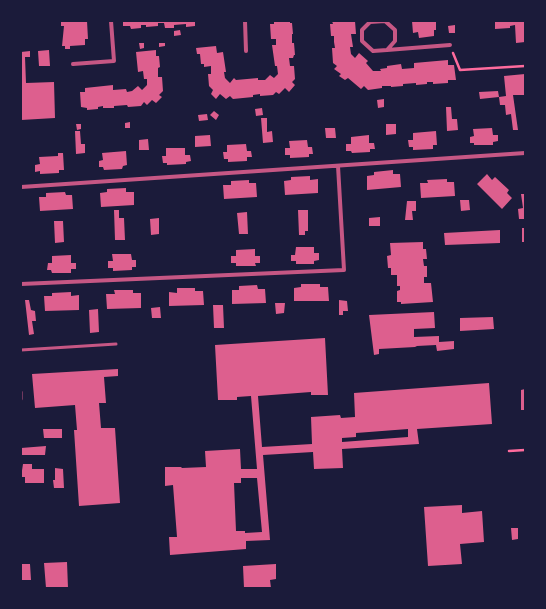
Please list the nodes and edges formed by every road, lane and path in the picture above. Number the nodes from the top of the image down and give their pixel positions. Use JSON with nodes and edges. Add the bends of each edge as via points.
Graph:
{"nodes":[{"id":1,"x":111,"y":21,"type":"edge"},
{"id":2,"x":244,"y":21,"type":"edge"},
{"id":3,"x":377,"y":21,"type":"edge"},
{"id":4,"x":450,"y":45,"type":"joint"},
{"id":5,"x":386,"y":50,"type":"junction"},
{"id":6,"x":246,"y":51,"type":"dead end"},
{"id":7,"x":73,"y":64,"type":"dead end"},
{"id":8,"x":525,"y":66,"type":"edge"},
{"id":9,"x":525,"y":153,"type":"edge"},
{"id":10,"x":338,"y":166,"type":"junction"},
{"id":11,"x":21,"y":187,"type":"edge"},
{"id":12,"x":21,"y":284,"type":"edge"},
{"id":13,"x":116,"y":344,"type":"dead end"},
{"id":14,"x":21,"y":350,"type":"edge"},
{"id":15,"x":21,"y":392,"type":"edge"},
{"id":16,"x":21,"y":399,"type":"edge"},
{"id":17,"x":525,"y":450,"type":"edge"},
{"id":18,"x":509,"y":451,"type":"dead end"}],
"edges":[{"from":1,"to":7,"type":"street","via":[[114,61]]},
{"from":2,"to":6,"type":"street"},
{"from":3,"to":5,"type":"street","via":[[386,21],[395,30],[395,41]]},
{"from":3,"to":5,"type":"street","via":[[370,22],[362,30],[362,41],[373,51]]},
{"from":4,"to":5,"type":"street"},
{"from":4,"to":8,"type":"path","via":[[460,70]]},
{"from":9,"to":10,"type":"street"},
{"from":10,"to":11,"type":"street"},
{"from":10,"to":12,"type":"street","via":[[344,270]]},
{"from":13,"to":14,"type":"lane"},
{"from":15,"to":16,"type":"lane"},
{"from":17,"to":18,"type":"path"}]}
